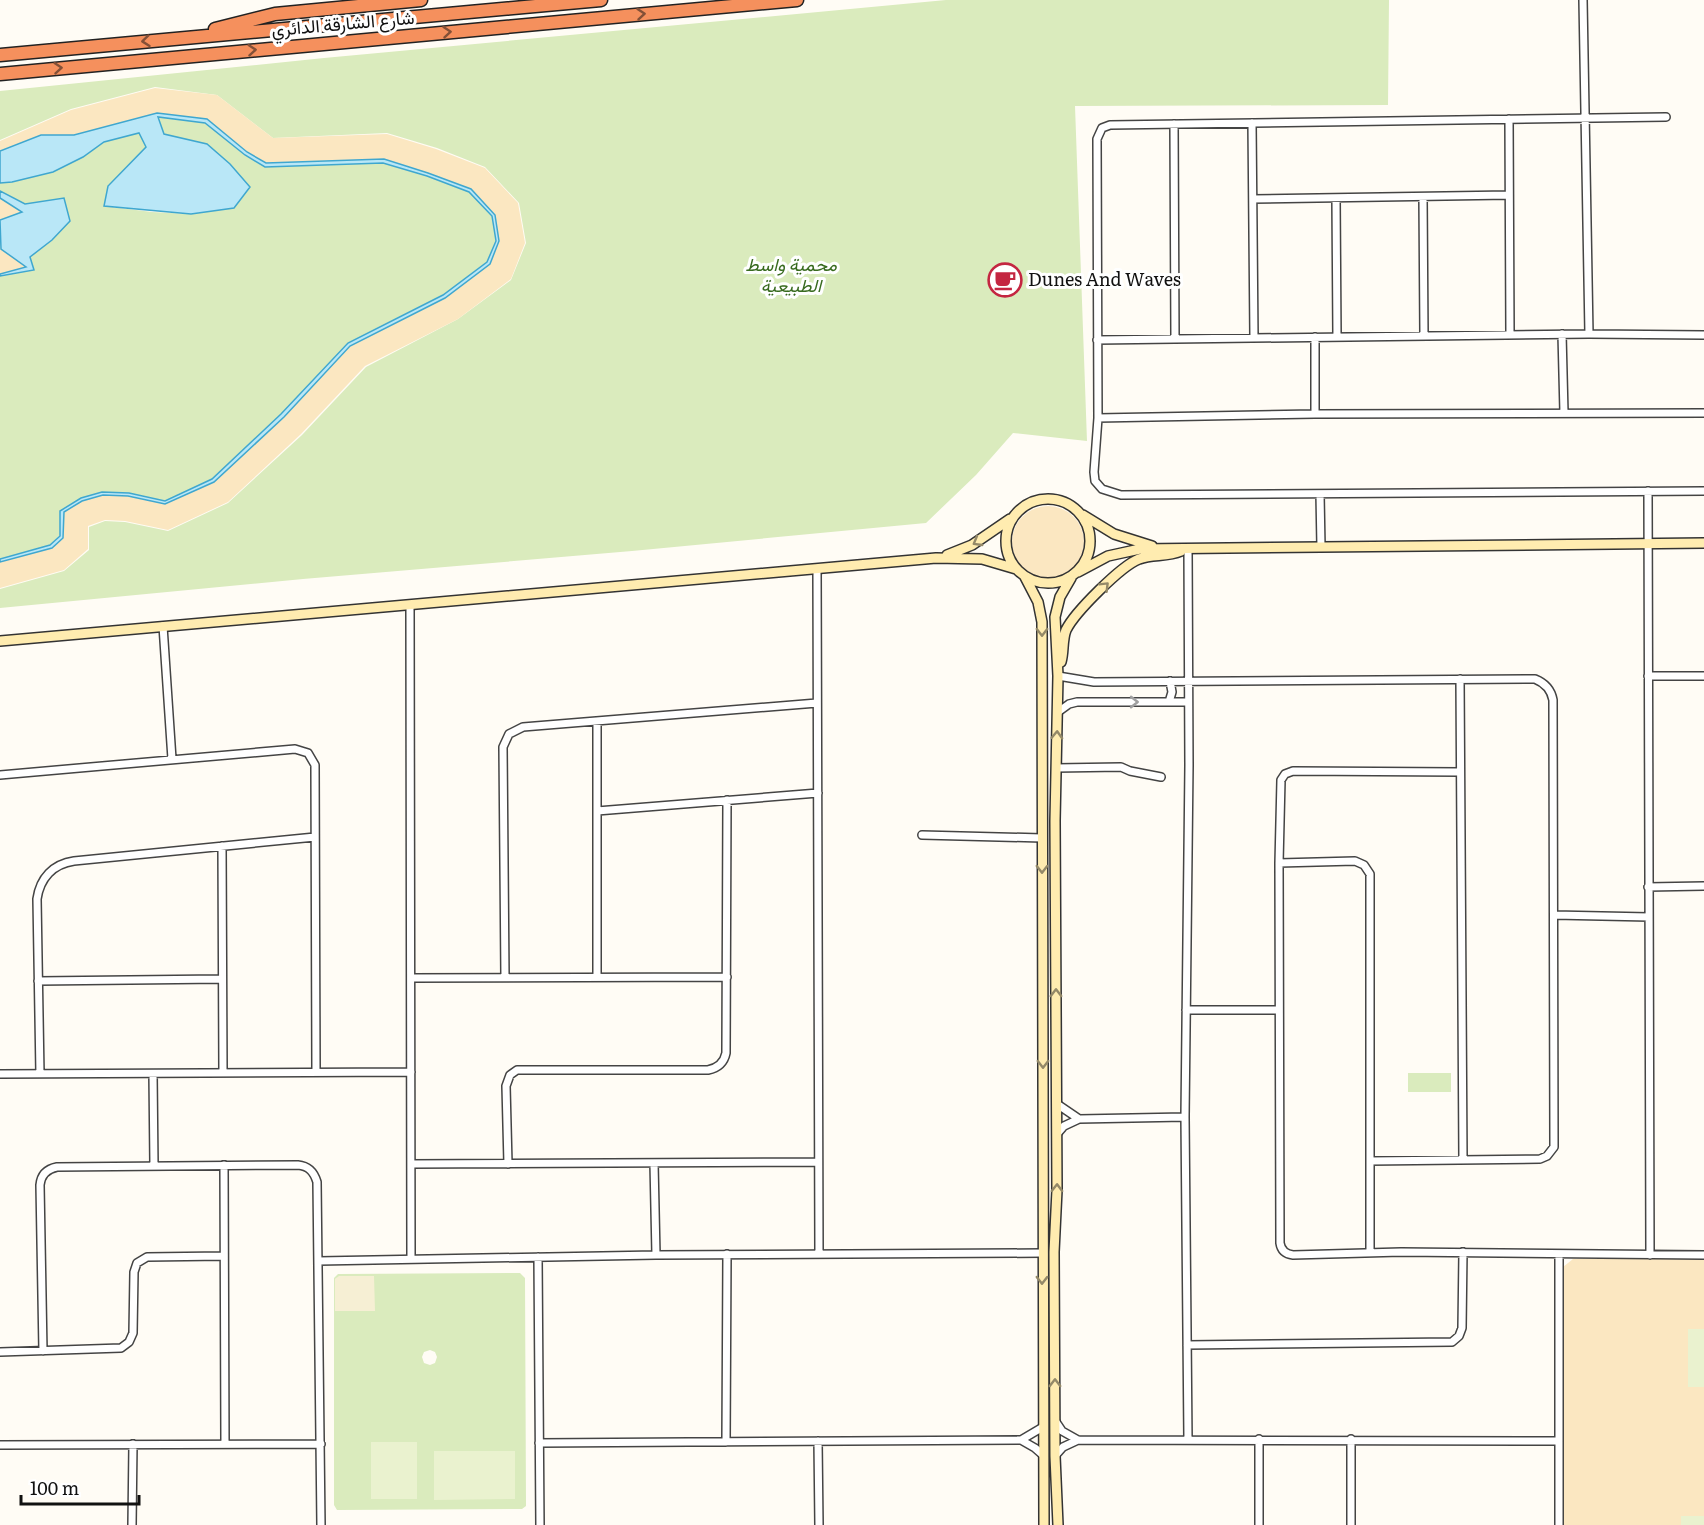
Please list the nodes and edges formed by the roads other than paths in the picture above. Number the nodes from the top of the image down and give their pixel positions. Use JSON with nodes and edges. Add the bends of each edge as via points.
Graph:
{"nodes":[{"id":1,"x":421,"y":0,"type":"edge"},
{"id":2,"x":601,"y":0,"type":"edge"},
{"id":3,"x":797,"y":0,"type":"edge"},
{"id":4,"x":1583,"y":1,"type":"edge"},
{"id":5,"x":182,"y":38,"type":"junction"},
{"id":6,"x":0,"y":55,"type":"edge"},
{"id":7,"x":0,"y":74,"type":"edge"},
{"id":8,"x":1586,"y":117,"type":"junction"},
{"id":9,"x":1666,"y":117,"type":"dead end"},
{"id":10,"x":1509,"y":119,"type":"junction"},
{"id":11,"x":1252,"y":123,"type":"junction"},
{"id":12,"x":1174,"y":124,"type":"junction"},
{"id":13,"x":1509,"y":195,"type":"junction"},
{"id":14,"x":1423,"y":197,"type":"junction"},
{"id":15,"x":1336,"y":198,"type":"junction"},
{"id":16,"x":1253,"y":200,"type":"junction"},
{"id":17,"x":1510,"y":334,"type":"junction"},
{"id":18,"x":1562,"y":334,"type":"junction"},
{"id":19,"x":1589,"y":334,"type":"junction"},
{"id":20,"x":1704,"y":335,"type":"edge"},
{"id":21,"x":1424,"y":336,"type":"junction"},
{"id":22,"x":1315,"y":337,"type":"junction"},
{"id":23,"x":1337,"y":337,"type":"junction"},
{"id":24,"x":1254,"y":338,"type":"junction"},
{"id":25,"x":1174,"y":339,"type":"junction"},
{"id":26,"x":1097,"y":340,"type":"junction"},
{"id":27,"x":1564,"y":413,"type":"junction"},
{"id":28,"x":1704,"y":413,"type":"edge"},
{"id":29,"x":1315,"y":414,"type":"junction"},
{"id":30,"x":1098,"y":418,"type":"junction"},
{"id":31,"x":1648,"y":491,"type":"junction"},
{"id":32,"x":1704,"y":491,"type":"edge"},
{"id":33,"x":1320,"y":494,"type":"junction"},
{"id":34,"x":1081,"y":514,"type":"junction"},
{"id":35,"x":1014,"y":517,"type":"junction"},
{"id":36,"x":1648,"y":543,"type":"junction"},
{"id":37,"x":1704,"y":543,"type":"edge"},
{"id":38,"x":1321,"y":547,"type":"junction"},
{"id":39,"x":1166,"y":549,"type":"junction"},
{"id":40,"x":1187,"y":549,"type":"junction"},
{"id":41,"x":936,"y":558,"type":"junction"},
{"id":42,"x":817,"y":569,"type":"junction"},
{"id":43,"x":1016,"y":570,"type":"junction"},
{"id":44,"x":1074,"y":575,"type":"junction"},
{"id":45,"x":1025,"y":577,"type":"junction"},
{"id":46,"x":410,"y":605,"type":"junction"},
{"id":47,"x":163,"y":626,"type":"junction"},
{"id":48,"x":0,"y":641,"type":"edge"},
{"id":49,"x":1057,"y":673,"type":"junction"},
{"id":50,"x":1648,"y":676,"type":"junction"},
{"id":51,"x":1704,"y":676,"type":"edge"},
{"id":52,"x":1460,"y":679,"type":"junction"},
{"id":53,"x":1188,"y":680,"type":"junction"},
{"id":54,"x":1170,"y":681,"type":"junction"},
{"id":55,"x":1170,"y":702,"type":"junction"},
{"id":56,"x":1188,"y":702,"type":"junction"},
{"id":57,"x":817,"y":703,"type":"junction"},
{"id":58,"x":1058,"y":712,"type":"junction"},
{"id":59,"x":597,"y":721,"type":"junction"},
{"id":60,"x":172,"y":759,"type":"junction"},
{"id":61,"x":1056,"y":768,"type":"junction"},
{"id":62,"x":1461,"y":772,"type":"junction"},
{"id":63,"x":0,"y":775,"type":"edge"},
{"id":64,"x":1042,"y":776,"type":"junction"},
{"id":65,"x":1161,"y":777,"type":"dead end"},
{"id":66,"x":818,"y":793,"type":"junction"},
{"id":67,"x":727,"y":801,"type":"junction"},
{"id":68,"x":597,"y":811,"type":"junction"},
{"id":69,"x":1055,"y":820,"type":"junction"},
{"id":70,"x":922,"y":835,"type":"dead end"},
{"id":71,"x":315,"y":837,"type":"junction"},
{"id":72,"x":1042,"y":838,"type":"junction"},
{"id":73,"x":222,"y":846,"type":"junction"},
{"id":74,"x":1279,"y":863,"type":"junction"},
{"id":75,"x":1704,"y":886,"type":"edge"},
{"id":76,"x":1648,"y":887,"type":"junction"},
{"id":77,"x":1554,"y":915,"type":"junction"},
{"id":78,"x":1648,"y":917,"type":"junction"},
{"id":79,"x":597,"y":976,"type":"junction"},
{"id":80,"x":505,"y":977,"type":"junction"},
{"id":81,"x":728,"y":977,"type":"junction"},
{"id":82,"x":411,"y":978,"type":"junction"},
{"id":83,"x":222,"y":980,"type":"junction"},
{"id":84,"x":38,"y":981,"type":"junction"},
{"id":85,"x":1186,"y":1010,"type":"junction"},
{"id":86,"x":1278,"y":1010,"type":"junction"},
{"id":87,"x":316,"y":1072,"type":"junction"},
{"id":88,"x":411,"y":1072,"type":"junction"},
{"id":89,"x":223,"y":1073,"type":"junction"},
{"id":90,"x":0,"y":1074,"type":"edge"},
{"id":91,"x":40,"y":1074,"type":"junction"},
{"id":92,"x":153,"y":1074,"type":"junction"},
{"id":93,"x":1057,"y":1104,"type":"junction"},
{"id":94,"x":1185,"y":1117,"type":"junction"},
{"id":95,"x":1079,"y":1119,"type":"junction"},
{"id":96,"x":1057,"y":1134,"type":"junction"},
{"id":97,"x":1463,"y":1160,"type":"junction"},
{"id":98,"x":1371,"y":1161,"type":"junction"},
{"id":99,"x":654,"y":1162,"type":"junction"},
{"id":100,"x":818,"y":1162,"type":"junction"},
{"id":101,"x":411,"y":1164,"type":"junction"},
{"id":102,"x":508,"y":1164,"type":"junction"},
{"id":103,"x":154,"y":1166,"type":"junction"},
{"id":104,"x":224,"y":1166,"type":"junction"},
{"id":105,"x":1370,"y":1252,"type":"junction"},
{"id":106,"x":1463,"y":1252,"type":"junction"},
{"id":107,"x":1042,"y":1253,"type":"junction"},
{"id":108,"x":727,"y":1254,"type":"junction"},
{"id":109,"x":819,"y":1254,"type":"junction"},
{"id":110,"x":656,"y":1255,"type":"junction"},
{"id":111,"x":1559,"y":1255,"type":"junction"},
{"id":112,"x":1650,"y":1255,"type":"junction"},
{"id":113,"x":1704,"y":1255,"type":"edge"},
{"id":114,"x":224,"y":1256,"type":"junction"},
{"id":115,"x":538,"y":1257,"type":"junction"},
{"id":116,"x":411,"y":1259,"type":"junction"},
{"id":117,"x":320,"y":1261,"type":"junction"},
{"id":118,"x":1188,"y":1345,"type":"junction"},
{"id":119,"x":43,"y":1351,"type":"junction"},
{"id":120,"x":0,"y":1352,"type":"edge"},
{"id":121,"x":1055,"y":1421,"type":"junction"},
{"id":122,"x":1043,"y":1427,"type":"junction"},
{"id":123,"x":1188,"y":1439,"type":"junction"},
{"id":124,"x":1259,"y":1439,"type":"junction"},
{"id":125,"x":1022,"y":1440,"type":"junction"},
{"id":126,"x":1078,"y":1440,"type":"junction"},
{"id":127,"x":1352,"y":1440,"type":"junction"},
{"id":128,"x":818,"y":1441,"type":"junction"},
{"id":129,"x":1559,"y":1441,"type":"junction"},
{"id":130,"x":726,"y":1442,"type":"junction"},
{"id":131,"x":539,"y":1443,"type":"junction"},
{"id":132,"x":133,"y":1444,"type":"junction"},
{"id":133,"x":225,"y":1444,"type":"junction"},
{"id":134,"x":321,"y":1444,"type":"junction"},
{"id":135,"x":0,"y":1445,"type":"edge"},
{"id":136,"x":1043,"y":1455,"type":"junction"},
{"id":137,"x":1055,"y":1456,"type":"junction"},
{"id":138,"x":132,"y":1525,"type":"edge"},
{"id":139,"x":321,"y":1525,"type":"edge"},
{"id":140,"x":540,"y":1525,"type":"edge"},
{"id":141,"x":819,"y":1525,"type":"edge"},
{"id":142,"x":1044,"y":1525,"type":"edge"},
{"id":143,"x":1058,"y":1525,"type":"edge"},
{"id":144,"x":1259,"y":1525,"type":"edge"},
{"id":145,"x":1351,"y":1525,"type":"edge"},
{"id":146,"x":1559,"y":1525,"type":"edge"}],
"edges":[{"from":1,"to":5,"type":"highway","via":[[275,14]]},
{"from":2,"to":5,"type":"highway","name":"شارع الشارقة الدائري"},
{"from":7,"to":3,"type":"highway","name":"شارع الشارقة الدائري","one_way":true},
{"from":4,"to":8,"type":"street"},
{"from":5,"to":6,"type":"highway","name":"شارع الشارقة الدائري","one_way":true},
{"from":8,"to":9,"type":"street"},
{"from":8,"to":10,"type":"street"},
{"from":8,"to":19,"type":"street"},
{"from":10,"to":11,"type":"street"},
{"from":10,"to":13,"type":"street"},
{"from":11,"to":12,"type":"street"},
{"from":11,"to":16,"type":"street"},
{"from":12,"to":25,"type":"street"},
{"from":12,"to":26,"type":"street","via":[[1110,125],[1097,135]]},
{"from":13,"to":14,"type":"street"},
{"from":13,"to":17,"type":"street"},
{"from":14,"to":15,"type":"street"},
{"from":14,"to":21,"type":"street"},
{"from":15,"to":16,"type":"street"},
{"from":15,"to":23,"type":"street"},
{"from":16,"to":24,"type":"street"},
{"from":17,"to":18,"type":"street"},
{"from":17,"to":21,"type":"street"},
{"from":18,"to":19,"type":"street"},
{"from":18,"to":27,"type":"street"},
{"from":19,"to":20,"type":"street"},
{"from":21,"to":23,"type":"street"},
{"from":22,"to":23,"type":"street"},
{"from":22,"to":24,"type":"street"},
{"from":22,"to":29,"type":"street"},
{"from":24,"to":25,"type":"street"},
{"from":25,"to":26,"type":"street"},
{"from":26,"to":30,"type":"street"},
{"from":27,"to":28,"type":"street"},
{"from":27,"to":29,"type":"street"},
{"from":29,"to":30,"type":"street"},
{"from":30,"to":33,"type":"street","via":[[1095,481],[1111,493]]},
{"from":31,"to":32,"type":"street"},
{"from":31,"to":33,"type":"street"},
{"from":31,"to":36,"type":"street"},
{"from":33,"to":38,"type":"street"},
{"from":34,"to":35,"type":"main road","via":[[1066,503],[1045,499],[1025,506]]},
{"from":34,"to":39,"type":"main road","via":[[1114,534]]},
{"from":34,"to":44,"type":"main road","via":[[1091,543],[1084,564]]},
{"from":35,"to":41,"type":"main road","one_way":true,"via":[[972,545]]},
{"from":35,"to":43,"type":"main road","via":[[1008,527],[1006,549]]},
{"from":36,"to":37,"type":"main road"},
{"from":36,"to":38,"type":"main road"},
{"from":36,"to":50,"type":"street"},
{"from":38,"to":40,"type":"main road"},
{"from":39,"to":40,"type":"main road"},
{"from":39,"to":44,"type":"main road","via":[[1124,551]]},
{"from":49,"to":40,"type":"main road","one_way":true,"via":[[1070,623],[1120,571],[1139,559]]},
{"from":40,"to":53,"type":"street"},
{"from":41,"to":42,"type":"main road"},
{"from":41,"to":43,"type":"main road","via":[[982,559]]},
{"from":42,"to":46,"type":"main road"},
{"from":42,"to":57,"type":"street"},
{"from":43,"to":45,"type":"main road"},
{"from":44,"to":45,"type":"main road","via":[[1048,584]]},
{"from":44,"to":49,"type":"main road","via":[[1056,610]]},
{"from":45,"to":64,"type":"main road","one_way":true,"via":[[1041,615]]},
{"from":46,"to":47,"type":"main road"},
{"from":46,"to":82,"type":"street"},
{"from":47,"to":48,"type":"main road"},
{"from":47,"to":60,"type":"street"},
{"from":49,"to":54,"type":"street","via":[[1094,681]]},
{"from":49,"to":58,"type":"main road"},
{"from":50,"to":51,"type":"street"},
{"from":50,"to":76,"type":"street"},
{"from":52,"to":53,"type":"street"},
{"from":52,"to":62,"type":"street"},
{"from":52,"to":77,"type":"street","via":[[1535,680],[1545,684],[1552,694]]},
{"from":53,"to":54,"type":"street"},
{"from":53,"to":56,"type":"street"},
{"from":54,"to":55,"type":"street"},
{"from":55,"to":56,"type":"street"},
{"from":58,"to":55,"type":"street","one_way":true,"via":[[1077,702]]},
{"from":56,"to":85,"type":"street"},
{"from":57,"to":59,"type":"street"},
{"from":57,"to":66,"type":"street"},
{"from":61,"to":58,"type":"main road","one_way":true},
{"from":59,"to":68,"type":"street"},
{"from":59,"to":80,"type":"street","via":[[518,728],[504,742]]},
{"from":60,"to":63,"type":"street"},
{"from":60,"to":71,"type":"street","via":[[295,748],[304,751],[315,765]]},
{"from":61,"to":65,"type":"street","via":[[1121,767]]},
{"from":61,"to":69,"type":"main road"},
{"from":62,"to":74,"type":"street","via":[[1287,773],[1280,783]]},
{"from":62,"to":97,"type":"street"},
{"from":64,"to":69,"type":"main road","via":[[1049,778]]},
{"from":64,"to":72,"type":"main road"},
{"from":66,"to":67,"type":"street"},
{"from":66,"to":100,"type":"street"},
{"from":67,"to":68,"type":"street"},
{"from":67,"to":81,"type":"street"},
{"from":68,"to":79,"type":"street"},
{"from":93,"to":69,"type":"main road","one_way":true},
{"from":70,"to":72,"type":"street"},
{"from":71,"to":73,"type":"street"},
{"from":71,"to":87,"type":"street"},
{"from":72,"to":107,"type":"main road","one_way":true},
{"from":73,"to":83,"type":"street"},
{"from":73,"to":84,"type":"street","via":[[74,861],[54,868],[38,892]]},
{"from":74,"to":86,"type":"street"},
{"from":74,"to":98,"type":"street","via":[[1355,861],[1370,874]]},
{"from":75,"to":76,"type":"street"},
{"from":76,"to":78,"type":"street"},
{"from":77,"to":78,"type":"street"},
{"from":77,"to":97,"type":"street","via":[[1554,1147],[1540,1159]]},
{"from":78,"to":112,"type":"street"},
{"from":79,"to":80,"type":"street"},
{"from":79,"to":81,"type":"street"},
{"from":80,"to":82,"type":"street"},
{"from":81,"to":102,"type":"street","via":[[726,1053],[717,1067],[521,1070],[510,1075],[506,1086]]},
{"from":82,"to":88,"type":"street"},
{"from":83,"to":84,"type":"street"},
{"from":83,"to":89,"type":"street"},
{"from":84,"to":91,"type":"street"},
{"from":85,"to":86,"type":"street"},
{"from":85,"to":94,"type":"street"},
{"from":86,"to":105,"type":"street","via":[[1280,1246],[1293,1255]]},
{"from":87,"to":88,"type":"street"},
{"from":87,"to":89,"type":"street"},
{"from":88,"to":101,"type":"street"},
{"from":89,"to":92,"type":"street"},
{"from":90,"to":91,"type":"street"},
{"from":91,"to":92,"type":"street"},
{"from":92,"to":103,"type":"street"},
{"from":93,"to":95,"type":"street"},
{"from":93,"to":96,"type":"main road"},
{"from":94,"to":95,"type":"street"},
{"from":94,"to":118,"type":"street"},
{"from":95,"to":96,"type":"street"},
{"from":121,"to":96,"type":"main road","one_way":true},
{"from":97,"to":98,"type":"street"},
{"from":98,"to":105,"type":"street"},
{"from":99,"to":100,"type":"street"},
{"from":99,"to":102,"type":"street"},
{"from":99,"to":110,"type":"street"},
{"from":100,"to":109,"type":"street"},
{"from":101,"to":102,"type":"street"},
{"from":101,"to":116,"type":"street"},
{"from":103,"to":104,"type":"street"},
{"from":103,"to":119,"type":"street","via":[[57,1167],[42,1176]]},
{"from":104,"to":114,"type":"street"},
{"from":104,"to":117,"type":"street","via":[[309,1168],[317,1182]]},
{"from":105,"to":106,"type":"street"},
{"from":106,"to":111,"type":"street"},
{"from":106,"to":118,"type":"street","via":[[1462,1328],[1452,1342]]},
{"from":107,"to":109,"type":"street"},
{"from":107,"to":122,"type":"main road","one_way":true},
{"from":108,"to":109,"type":"street"},
{"from":108,"to":110,"type":"street"},
{"from":108,"to":130,"type":"street"},
{"from":110,"to":115,"type":"street"},
{"from":111,"to":112,"type":"street"},
{"from":111,"to":129,"type":"street"},
{"from":112,"to":113,"type":"street"},
{"from":114,"to":119,"type":"street","via":[[143,1258],[136,1263],[134,1272],[133,1333],[126,1346]]},
{"from":114,"to":133,"type":"street"},
{"from":115,"to":116,"type":"street"},
{"from":115,"to":131,"type":"street"},
{"from":116,"to":117,"type":"street"},
{"from":117,"to":134,"type":"street"},
{"from":118,"to":123,"type":"street"},
{"from":119,"to":120,"type":"street"},
{"from":121,"to":126,"type":"street","via":[[1062,1431]]},
{"from":121,"to":137,"type":"main road"},
{"from":122,"to":125,"type":"street"},
{"from":122,"to":136,"type":"main road"},
{"from":123,"to":124,"type":"street"},
{"from":123,"to":126,"type":"street"},
{"from":124,"to":127,"type":"street"},
{"from":124,"to":144,"type":"street"},
{"from":125,"to":128,"type":"street"},
{"from":125,"to":136,"type":"street"},
{"from":126,"to":137,"type":"street"},
{"from":127,"to":129,"type":"street"},
{"from":127,"to":145,"type":"street"},
{"from":128,"to":130,"type":"street"},
{"from":128,"to":141,"type":"street"},
{"from":129,"to":146,"type":"street"},
{"from":130,"to":131,"type":"street"},
{"from":131,"to":140,"type":"street"},
{"from":132,"to":133,"type":"street"},
{"from":132,"to":135,"type":"street"},
{"from":132,"to":138,"type":"street"},
{"from":133,"to":134,"type":"street"},
{"from":134,"to":139,"type":"street"},
{"from":136,"to":142,"type":"main road"},
{"from":137,"to":143,"type":"main road"}]}
